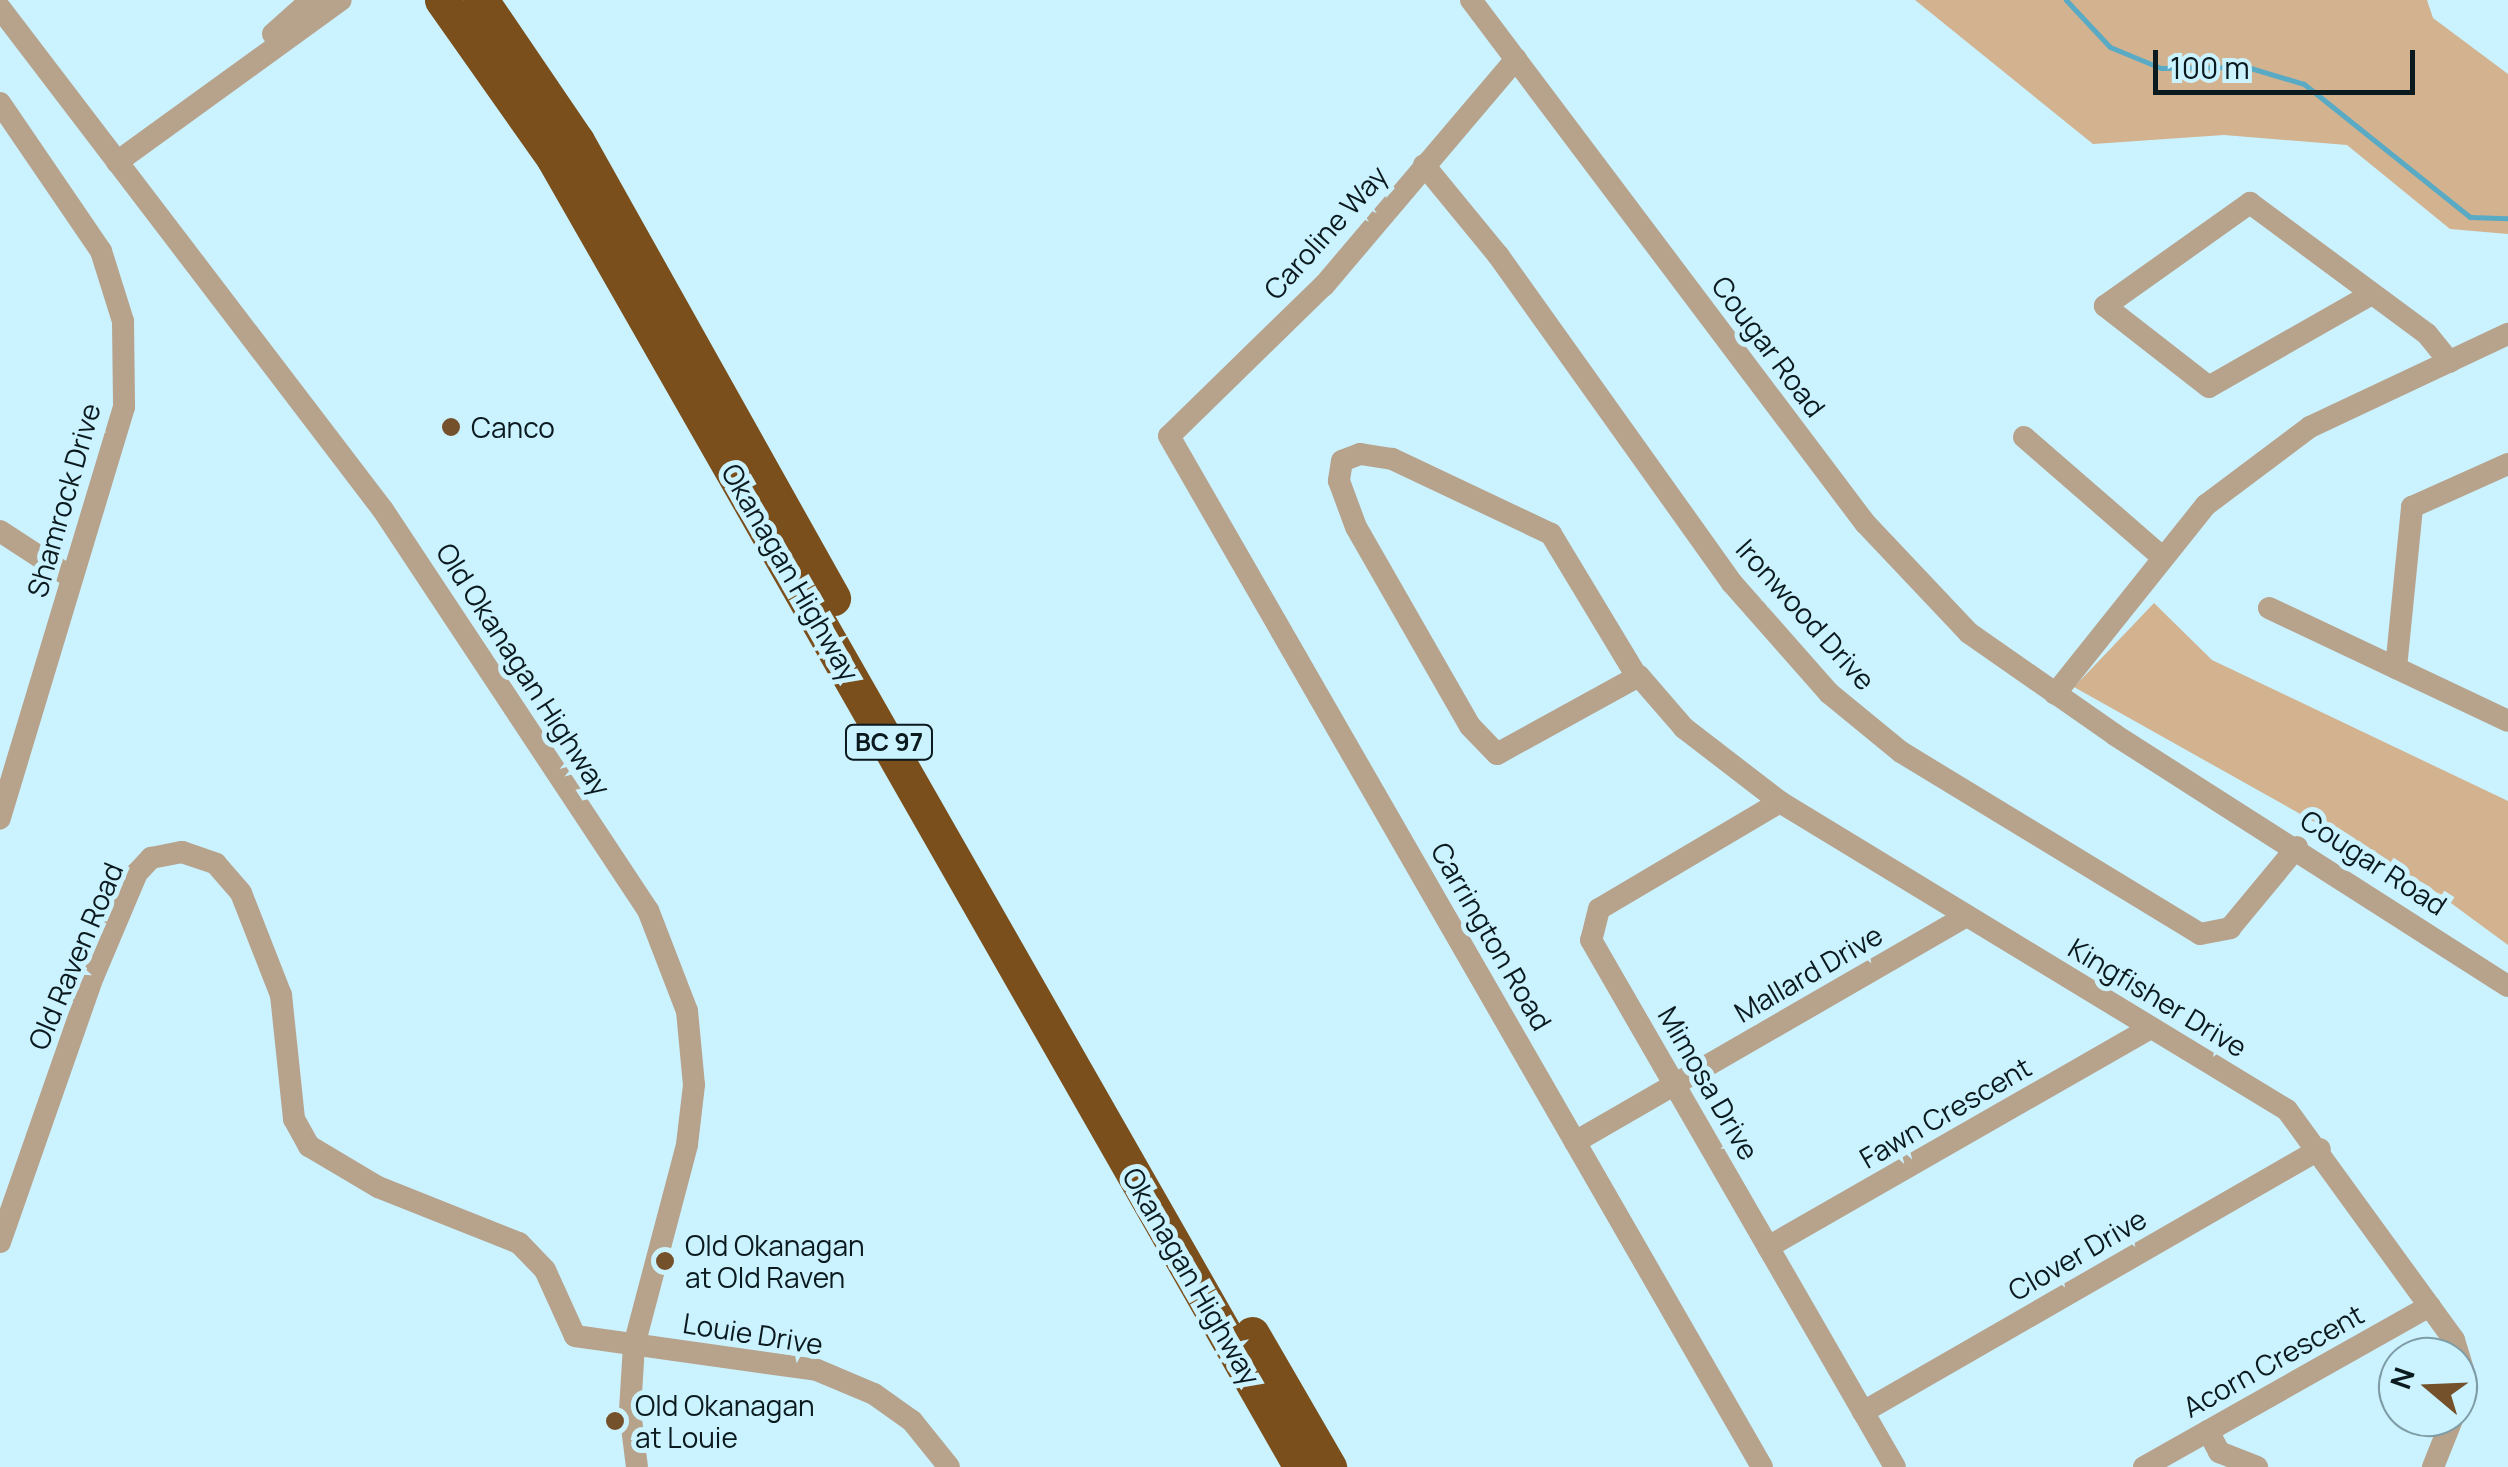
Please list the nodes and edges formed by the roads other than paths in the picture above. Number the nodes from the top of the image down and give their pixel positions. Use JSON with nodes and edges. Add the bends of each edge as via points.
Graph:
{"nodes":[{"id":1,"x":311,"y":0,"type":"edge"},
{"id":2,"x":341,"y":0,"type":"edge"},
{"id":3,"x":426,"y":0,"type":"edge"},
{"id":4,"x":492,"y":0,"type":"edge"},
{"id":5,"x":1471,"y":0,"type":"edge"},
{"id":6,"x":461,"y":6,"type":"edge"},
{"id":7,"x":0,"y":8,"type":"edge"},
{"id":8,"x":521,"y":54,"type":"junction"},
{"id":9,"x":1516,"y":58,"type":"junction"},
{"id":10,"x":242,"y":68,"type":"junction"},
{"id":11,"x":0,"y":103,"type":"edge"},
{"id":12,"x":117,"y":162,"type":"junction"},
{"id":13,"x":1424,"y":166,"type":"junction"},
{"id":14,"x":2370,"y":295,"type":"junction"},
{"id":15,"x":2508,"y":334,"type":"edge"},
{"id":16,"x":2450,"y":362,"type":"junction"},
{"id":17,"x":1169,"y":436,"type":"joint"},
{"id":18,"x":2024,"y":437,"type":"dead end"},
{"id":19,"x":2508,"y":464,"type":"edge"},
{"id":20,"x":0,"y":531,"type":"edge"},
{"id":21,"x":2163,"y":558,"type":"junction"},
{"id":22,"x":72,"y":578,"type":"junction"},
{"id":23,"x":2269,"y":608,"type":"dead end"},
{"id":24,"x":2396,"y":668,"type":"junction"},
{"id":25,"x":1636,"y":674,"type":"dead end"},
{"id":26,"x":2055,"y":694,"type":"junction"},
{"id":27,"x":2508,"y":720,"type":"edge"},
{"id":28,"x":1780,"y":802,"type":"junction"},
{"id":29,"x":0,"y":819,"type":"edge"},
{"id":30,"x":2297,"y":848,"type":"junction"},
{"id":31,"x":1966,"y":916,"type":"junction"},
{"id":32,"x":2508,"y":986,"type":"edge"},
{"id":33,"x":2152,"y":1028,"type":"junction"},
{"id":34,"x":1674,"y":1084,"type":"junction"},
{"id":35,"x":1575,"y":1142,"type":"junction"},
{"id":36,"x":2320,"y":1149,"type":"junction"},
{"id":37,"x":0,"y":1242,"type":"edge"},
{"id":38,"x":1768,"y":1247,"type":"junction"},
{"id":39,"x":2430,"y":1306,"type":"junction"},
{"id":40,"x":2452,"y":1337,"type":"edge"},
{"id":41,"x":634,"y":1345,"type":"junction"},
{"id":42,"x":1863,"y":1412,"type":"junction"},
{"id":43,"x":2208,"y":1431,"type":"junction"},
{"id":44,"x":2445,"y":1437,"type":"edge"},
{"id":45,"x":637,"y":1467,"type":"edge"},
{"id":46,"x":949,"y":1467,"type":"edge"},
{"id":47,"x":1301,"y":1467,"type":"edge"},
{"id":48,"x":1329,"y":1467,"type":"edge"},
{"id":49,"x":1762,"y":1467,"type":"edge"},
{"id":50,"x":1895,"y":1467,"type":"edge"},
{"id":51,"x":2144,"y":1467,"type":"edge"},
{"id":52,"x":2258,"y":1467,"type":"edge"},
{"id":53,"x":2434,"y":1467,"type":"edge"}],
"edges":[{"from":1,"to":10,"type":"street"},
{"from":2,"to":10,"type":"street"},
{"from":3,"to":6,"type":"street"},
{"from":4,"to":8,"type":"highway"},
{"from":5,"to":9,"type":"street","name":"Cougar Road"},
{"from":6,"to":8,"type":"highway","name":"Okanagan Highway","number":"BC 97"},
{"from":6,"to":47,"type":"highway","name":"Okanagan Highway","number":"BC 97","via":[[564,175]]},
{"from":7,"to":12,"type":"street","name":"Old Okanagan Highway"},
{"from":8,"to":48,"type":"highway","name":"Okanagan Highway","number":"BC 97","via":[[720,390]]},
{"from":9,"to":13,"type":"street","name":"Caroline Way"},
{"from":9,"to":26,"type":"street","name":"Cougar Road","via":[[1907,574],[1968,634]]},
{"from":10,"to":12,"type":"street"},
{"from":11,"to":22,"type":"street","name":"Shamrock Drive","via":[[100,251],[123,320],[124,407]]},
{"from":12,"to":41,"type":"street","name":"Old Okanagan Highway","via":[[383,510],[648,910],[687,1010],[694,1085],[687,1145]]},
{"from":13,"to":17,"type":"street","name":"Caroline Way","via":[[1324,285]]},
{"from":13,"to":30,"type":"street","name":"Ironwood Drive","via":[[1498,255],[1732,583],[1829,694],[1901,752],[2200,934],[2230,928]]},
{"from":14,"to":14,"type":"street","via":[[2250,203],[2105,306],[2209,387]]},
{"from":14,"to":16,"type":"street","via":[[2426,334]]},
{"from":15,"to":16,"type":"street"},
{"from":16,"to":21,"type":"street","via":[[2310,427],[2206,504]]},
{"from":17,"to":35,"type":"street","name":"Carrington Road"},
{"from":18,"to":21,"type":"street"},
{"from":19,"to":24,"type":"street","via":[[2412,507]]},
{"from":20,"to":22,"type":"street"},
{"from":21,"to":26,"type":"street"},
{"from":22,"to":29,"type":"street","name":"Shamrock Drive"},
{"from":23,"to":24,"type":"street"},
{"from":24,"to":27,"type":"street"},
{"from":25,"to":28,"type":"street","name":"Kingfisher Drive","via":[[1551,534],[1392,458],[1360,454],[1342,461],[1339,481],[1356,527],[1470,726],[1496,754],[1639,676],[1704,745]]},
{"from":26,"to":30,"type":"street","name":"Cougar Road"},
{"from":28,"to":31,"type":"street","name":"Kingfisher Drive"},
{"from":28,"to":34,"type":"street","name":"Mimosa Drive","via":[[1600,909],[1592,924],[1591,940]]},
{"from":30,"to":32,"type":"street","name":"Cougar Road"},
{"from":31,"to":33,"type":"street","name":"Kingfisher Drive"},
{"from":31,"to":34,"type":"street","name":"Mallard Drive"},
{"from":33,"to":36,"type":"street","name":"Kingfisher Drive","via":[[2287,1110]]},
{"from":33,"to":38,"type":"street","name":"Fawn Crescent"},
{"from":34,"to":35,"type":"street","name":"Mallard Drive"},
{"from":34,"to":38,"type":"street","name":"Mimosa Drive"},
{"from":35,"to":49,"type":"street","name":"Carrington Road"},
{"from":36,"to":39,"type":"street","name":"Kingfisher Drive"},
{"from":36,"to":42,"type":"street","name":"Clover Drive"},
{"from":37,"to":41,"type":"street","name":"Old Raven Road","via":[[92,977],[137,874],[151,858],[182,852],[216,864],[241,893],[281,994],[294,1119],[310,1146],[378,1187],[519,1244],[545,1270],[575,1336]]},
{"from":38,"to":42,"type":"street","name":"Mimosa Drive"},
{"from":39,"to":40,"type":"street","name":"Kingfisher Drive"},
{"from":39,"to":43,"type":"street","name":"Acorn Crescent"},
{"from":41,"to":45,"type":"street","name":"Old Okanagan Highway","via":[[630,1411]]},
{"from":41,"to":46,"type":"street","name":"Louie Drive","via":[[817,1370],[874,1394],[912,1421]]},
{"from":42,"to":50,"type":"street","name":"Mimosa Drive"},
{"from":43,"to":51,"type":"street","name":"Acorn Crescent"},
{"from":43,"to":52,"type":"street","via":[[2219,1452]]},
{"from":44,"to":53,"type":"street"}]}
